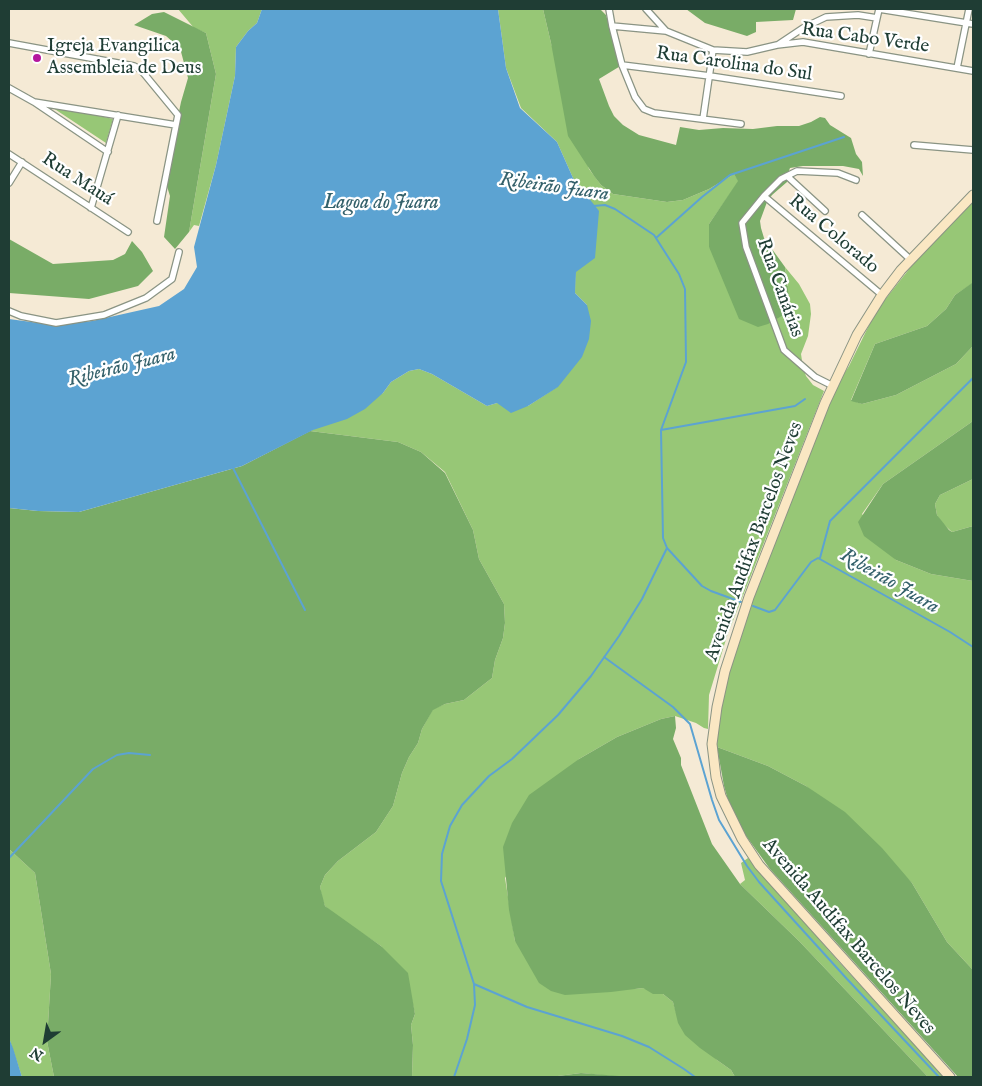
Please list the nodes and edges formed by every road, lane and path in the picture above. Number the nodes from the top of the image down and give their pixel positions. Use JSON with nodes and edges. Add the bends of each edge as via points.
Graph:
{"nodes":[{"id":1,"x":609,"y":9,"type":"edge"},
{"id":2,"x":646,"y":9,"type":"edge"},
{"id":3,"x":879,"y":9,"type":"edge"},
{"id":4,"x":926,"y":9,"type":"edge"},
{"id":5,"x":969,"y":9,"type":"edge"},
{"id":6,"x":925,"y":16,"type":"junction"},
{"id":7,"x":877,"y":18,"type":"junction"},
{"id":8,"x":966,"y":23,"type":"junction"},
{"id":9,"x":973,"y":24,"type":"edge"},
{"id":10,"x":612,"y":26,"type":"junction"},
{"id":11,"x":666,"y":31,"type":"junction"},
{"id":12,"x":9,"y":43,"type":"edge"},
{"id":13,"x":777,"y":45,"type":"junction"},
{"id":14,"x":713,"y":50,"type":"junction"},
{"id":15,"x":869,"y":54,"type":"junction"},
{"id":16,"x":622,"y":65,"type":"junction"},
{"id":17,"x":957,"y":68,"type":"junction"},
{"id":18,"x":973,"y":71,"type":"edge"},
{"id":19,"x":710,"y":76,"type":"junction"},
{"id":20,"x":9,"y":88,"type":"edge"},
{"id":21,"x":841,"y":96,"type":"dead end"},
{"id":22,"x":34,"y":102,"type":"junction"},
{"id":23,"x":118,"y":115,"type":"junction"},
{"id":24,"x":703,"y":120,"type":"junction"},
{"id":25,"x":742,"y":124,"type":"dead end"},
{"id":26,"x":176,"y":125,"type":"junction"},
{"id":27,"x":914,"y":145,"type":"dead end"},
{"id":28,"x":973,"y":150,"type":"edge"},
{"id":29,"x":108,"y":152,"type":"junction"},
{"id":30,"x":9,"y":154,"type":"edge"},
{"id":31,"x":22,"y":162,"type":"junction"},
{"id":32,"x":787,"y":176,"type":"junction"},
{"id":33,"x":856,"y":180,"type":"dead end"},
{"id":34,"x":9,"y":182,"type":"edge"},
{"id":35,"x":973,"y":195,"type":"edge"},
{"id":36,"x":764,"y":196,"type":"junction"},
{"id":37,"x":91,"y":208,"type":"junction"},
{"id":38,"x":825,"y":211,"type":"dead end"},
{"id":39,"x":862,"y":215,"type":"dead end"},
{"id":40,"x":157,"y":221,"type":"dead end"},
{"id":41,"x":128,"y":232,"type":"dead end"},
{"id":42,"x":179,"y":252,"type":"dead end"},
{"id":43,"x":911,"y":260,"type":"junction"},
{"id":44,"x":882,"y":295,"type":"junction"},
{"id":45,"x":9,"y":312,"type":"edge"},
{"id":46,"x":833,"y":386,"type":"junction"},
{"id":47,"x":950,"y":1077,"type":"edge"}],
"edges":[{"from":1,"to":10,"type":"street"},
{"from":2,"to":11,"type":"street","name":"Rua Cabo Verde"},
{"from":3,"to":6,"type":"street"},
{"from":3,"to":7,"type":"street"},
{"from":4,"to":6,"type":"street"},
{"from":5,"to":8,"type":"street"},
{"from":6,"to":8,"type":"street"},
{"from":7,"to":13,"type":"street","via":[[858,15],[826,17]]},
{"from":7,"to":15,"type":"street"},
{"from":8,"to":9,"type":"street"},
{"from":8,"to":17,"type":"street"},
{"from":10,"to":11,"type":"street"},
{"from":10,"to":16,"type":"street"},
{"from":11,"to":14,"type":"street","name":"Rua Cabo Verde"},
{"from":12,"to":26,"type":"street","via":[[134,66],[141,70],[178,115]]},
{"from":13,"to":14,"type":"street","name":"Rua Cabo Verde","via":[[746,52]]},
{"from":13,"to":15,"type":"street","name":"Rua Cabo Verde","via":[[803,42]]},
{"from":14,"to":19,"type":"street"},
{"from":15,"to":17,"type":"street","name":"Rua Cabo Verde"},
{"from":16,"to":19,"type":"street","name":"Rua Carolina do Sul"},
{"from":16,"to":24,"type":"street","via":[[635,97],[644,109]]},
{"from":17,"to":18,"type":"street","name":"Rua Cabo Verde"},
{"from":19,"to":21,"type":"street","name":"Rua Carolina do Sul"},
{"from":19,"to":24,"type":"street"},
{"from":20,"to":22,"type":"street"},
{"from":22,"to":23,"type":"street"},
{"from":22,"to":29,"type":"street"},
{"from":23,"to":26,"type":"street"},
{"from":23,"to":29,"type":"street"},
{"from":24,"to":25,"type":"street"},
{"from":26,"to":40,"type":"street"},
{"from":27,"to":28,"type":"street"},
{"from":29,"to":37,"type":"street"},
{"from":30,"to":31,"type":"street","name":"Rua Mauá"},
{"from":31,"to":34,"type":"street"},
{"from":31,"to":37,"type":"street","name":"Rua Mauá"},
{"from":32,"to":33,"type":"street","name":"Rua Canárias","via":[[797,171],[838,173]]},
{"from":32,"to":36,"type":"street","name":"Rua Canárias"},
{"from":32,"to":38,"type":"street"},
{"from":35,"to":43,"type":"main road","name":"Avenida Audifax Barcelos Neves"},
{"from":36,"to":44,"type":"street","name":"Rua Colorado"},
{"from":36,"to":46,"type":"street","name":"Rua Canárias","via":[[742,223],[746,247],[784,350],[815,377]]},
{"from":37,"to":41,"type":"street","name":"Rua Mauá"},
{"from":39,"to":43,"type":"street"},
{"from":42,"to":45,"type":"street","via":[[172,278],[146,298],[104,315],[56,322]]},
{"from":43,"to":44,"type":"main road","name":"Avenida Audifax Barcelos Neves"},
{"from":44,"to":46,"type":"main road","name":"Avenida Audifax Barcelos Neves","via":[[857,335]]},
{"from":46,"to":47,"type":"main road","name":"Avenida Audifax Barcelos Neves","via":[[752,589],[725,671],[712,744],[716,777],[728,812],[759,865]]}]}
